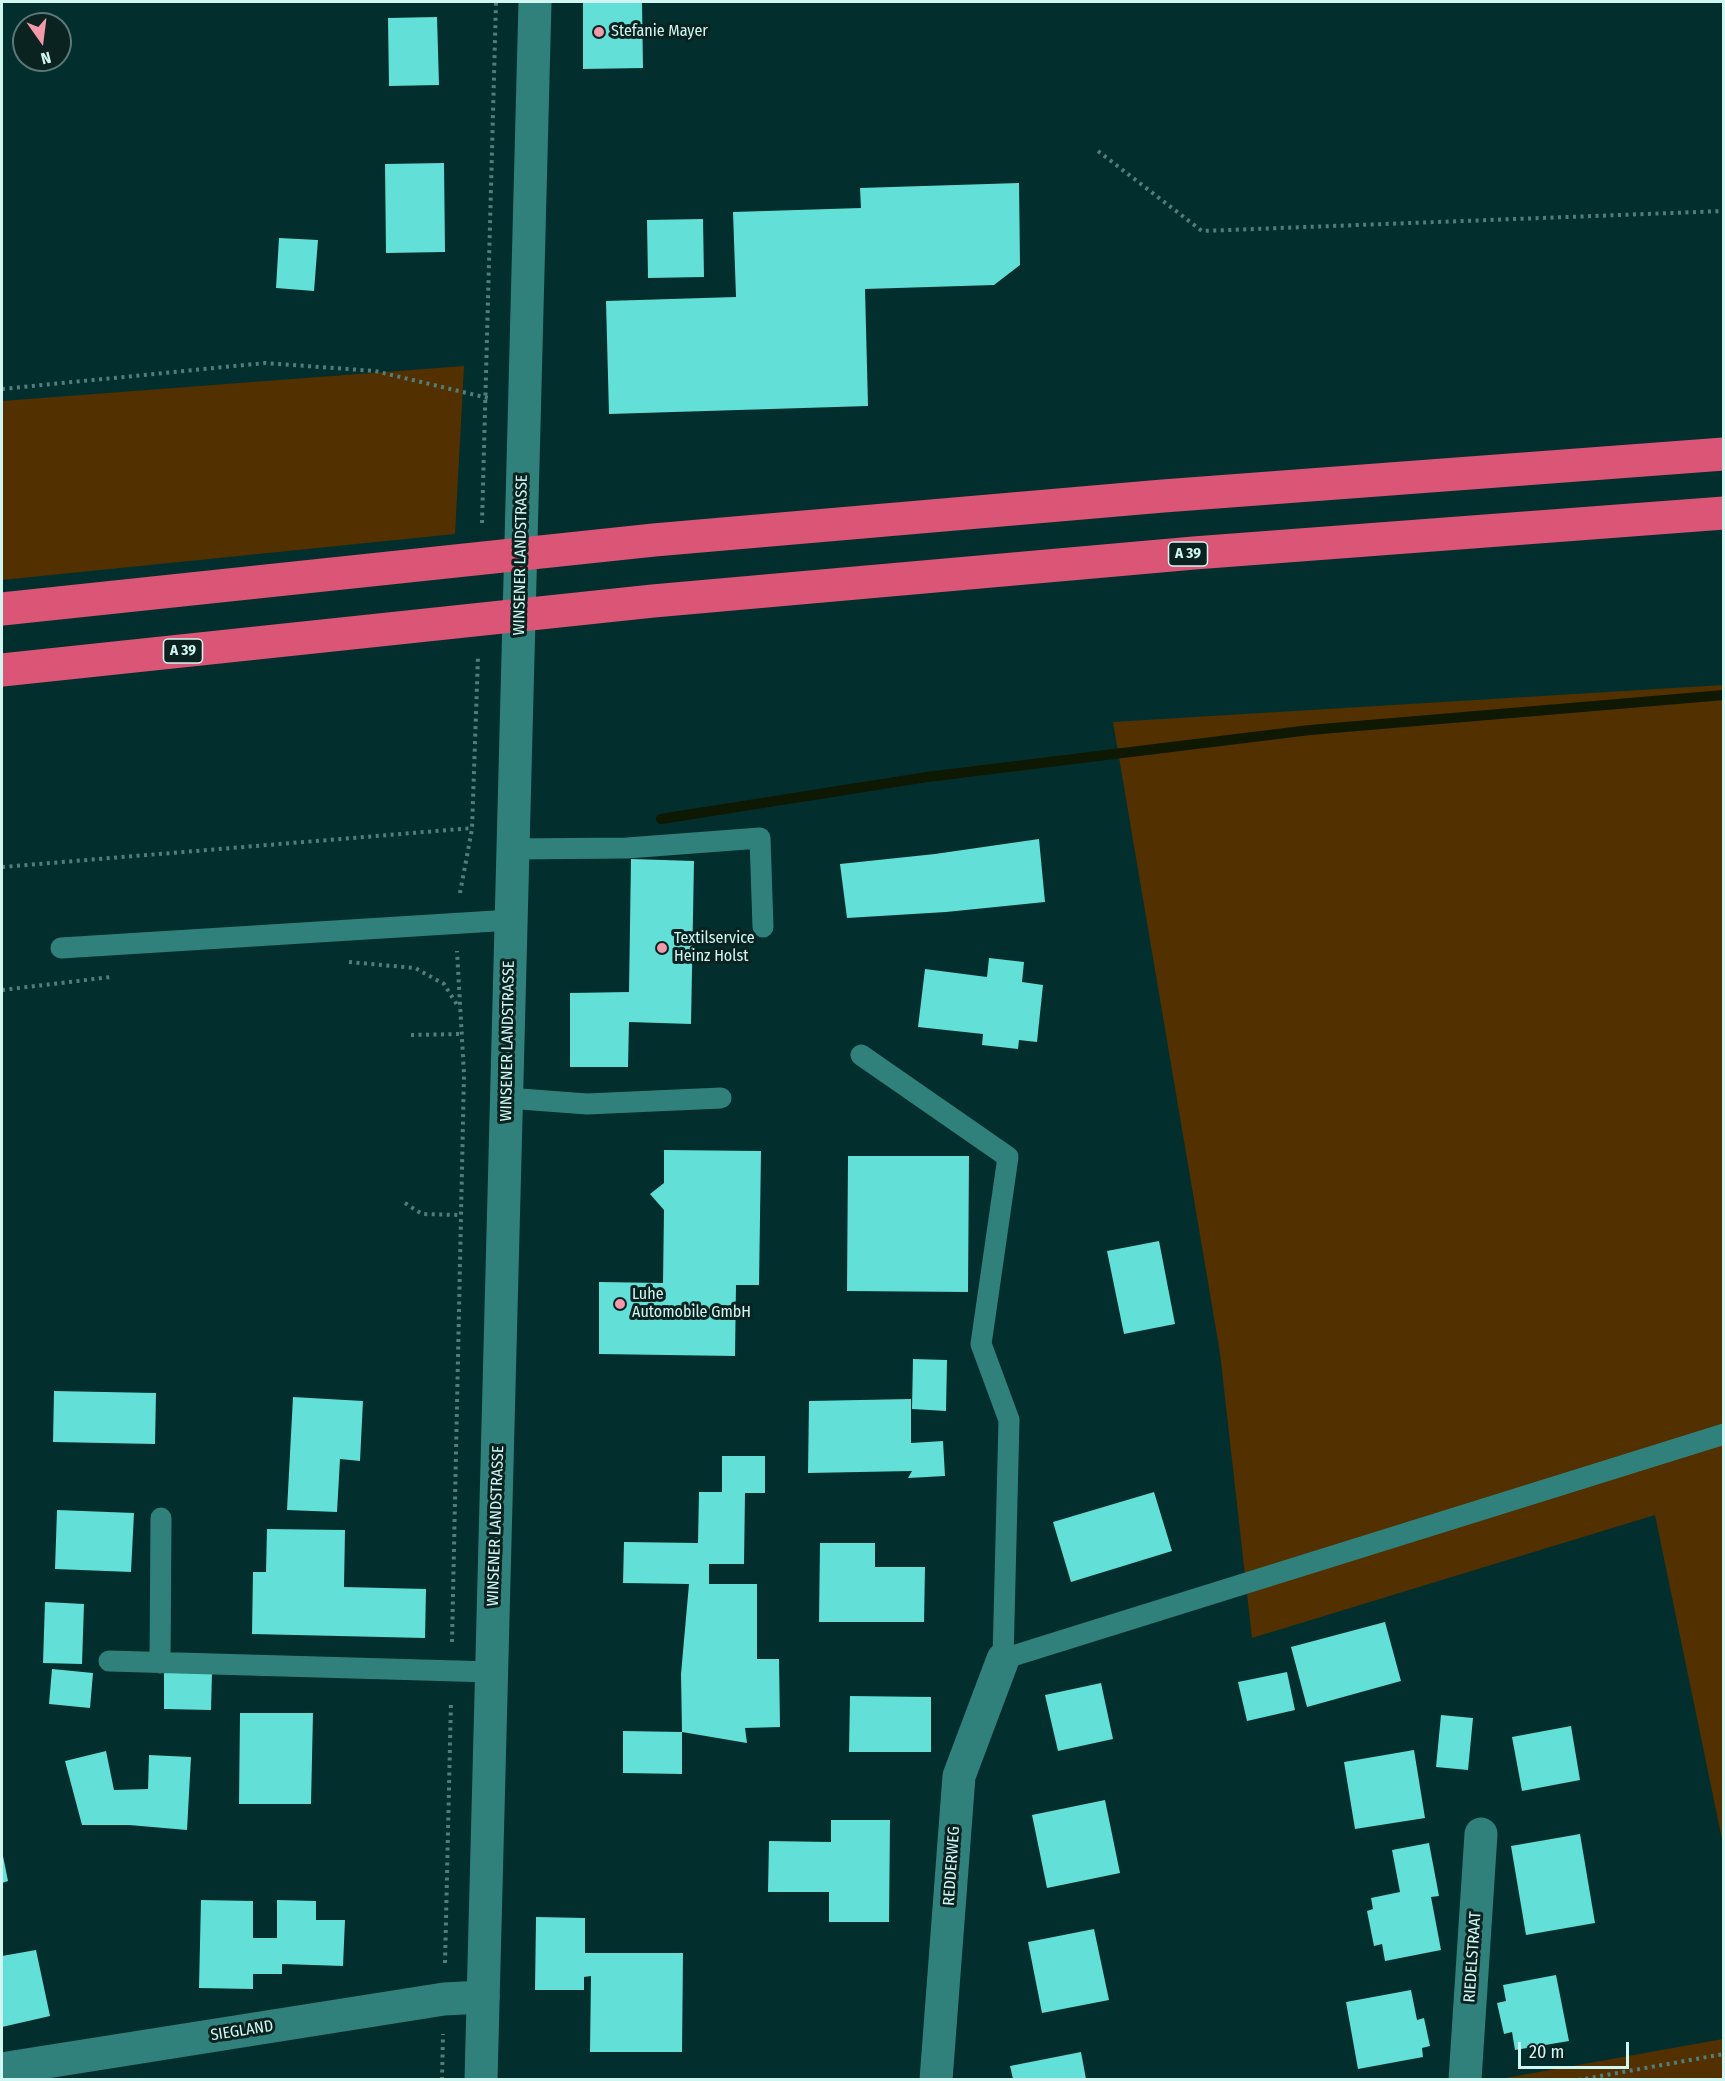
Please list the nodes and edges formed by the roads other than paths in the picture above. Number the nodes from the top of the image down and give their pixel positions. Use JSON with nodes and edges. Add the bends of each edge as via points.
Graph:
{"nodes":[{"id":1,"x":535,"y":2,"type":"edge"},
{"id":2,"x":1724,"y":454,"type":"edge"},
{"id":3,"x":1724,"y":513,"type":"edge"},
{"id":4,"x":2,"y":609,"type":"edge"},
{"id":5,"x":2,"y":670,"type":"edge"},
{"id":6,"x":513,"y":837,"type":"junction"},
{"id":7,"x":511,"y":920,"type":"junction"},
{"id":8,"x":764,"y":927,"type":"dead end"},
{"id":9,"x":61,"y":948,"type":"dead end"},
{"id":10,"x":861,"y":1055,"type":"dead end"},
{"id":11,"x":507,"y":1098,"type":"junction"},
{"id":12,"x":721,"y":1098,"type":"dead end"},
{"id":13,"x":1724,"y":1434,"type":"edge"},
{"id":14,"x":161,"y":1518,"type":"dead end"},
{"id":15,"x":1003,"y":1659,"type":"junction"},
{"id":16,"x":109,"y":1661,"type":"dead end"},
{"id":17,"x":160,"y":1663,"type":"junction"},
{"id":18,"x":492,"y":1672,"type":"junction"},
{"id":19,"x":1482,"y":1834,"type":"dead end"},
{"id":20,"x":483,"y":1997,"type":"junction"},
{"id":21,"x":2,"y":2069,"type":"edge"},
{"id":22,"x":481,"y":2079,"type":"edge"},
{"id":23,"x":936,"y":2079,"type":"edge"},
{"id":24,"x":1465,"y":2079,"type":"edge"}],
"edges":[{"from":1,"to":6,"type":"main road","name":"WINSENER LANDSTRASSE"},
{"from":2,"to":4,"type":"highway","via":[[1151,497],[654,540]]},
{"from":3,"to":5,"type":"highway","number":"A 39","via":[[1194,553],[653,601]]},
{"from":6,"to":7,"type":"main road","name":"WINSENER LANDSTRASSE"},
{"from":6,"to":8,"type":"lane","via":[[627,848],[760,838]]},
{"from":7,"to":9,"type":"lane"},
{"from":7,"to":11,"type":"main road","name":"WINSENER LANDSTRASSE"},
{"from":10,"to":15,"type":"lane","via":[[1008,1158],[981,1344],[1009,1420]]},
{"from":11,"to":12,"type":"lane","via":[[587,1104]]},
{"from":11,"to":18,"type":"main road","name":"WINSENER LANDSTRASSE"},
{"from":13,"to":15,"type":"lane"},
{"from":14,"to":17,"type":"lane"},
{"from":15,"to":23,"type":"main road","name":"REDDERWEG","via":[[959,1776]]},
{"from":16,"to":17,"type":"lane"},
{"from":17,"to":18,"type":"lane"},
{"from":18,"to":20,"type":"main road","name":"WINSENER LANDSTRASSE"},
{"from":19,"to":24,"type":"main road","name":"RIEDELSTRAAT"},
{"from":20,"to":21,"type":"main road","name":"SIEGLAND","via":[[444,1999]]},
{"from":20,"to":22,"type":"main road","name":"WINSENER LANDSTRASSE"}]}
